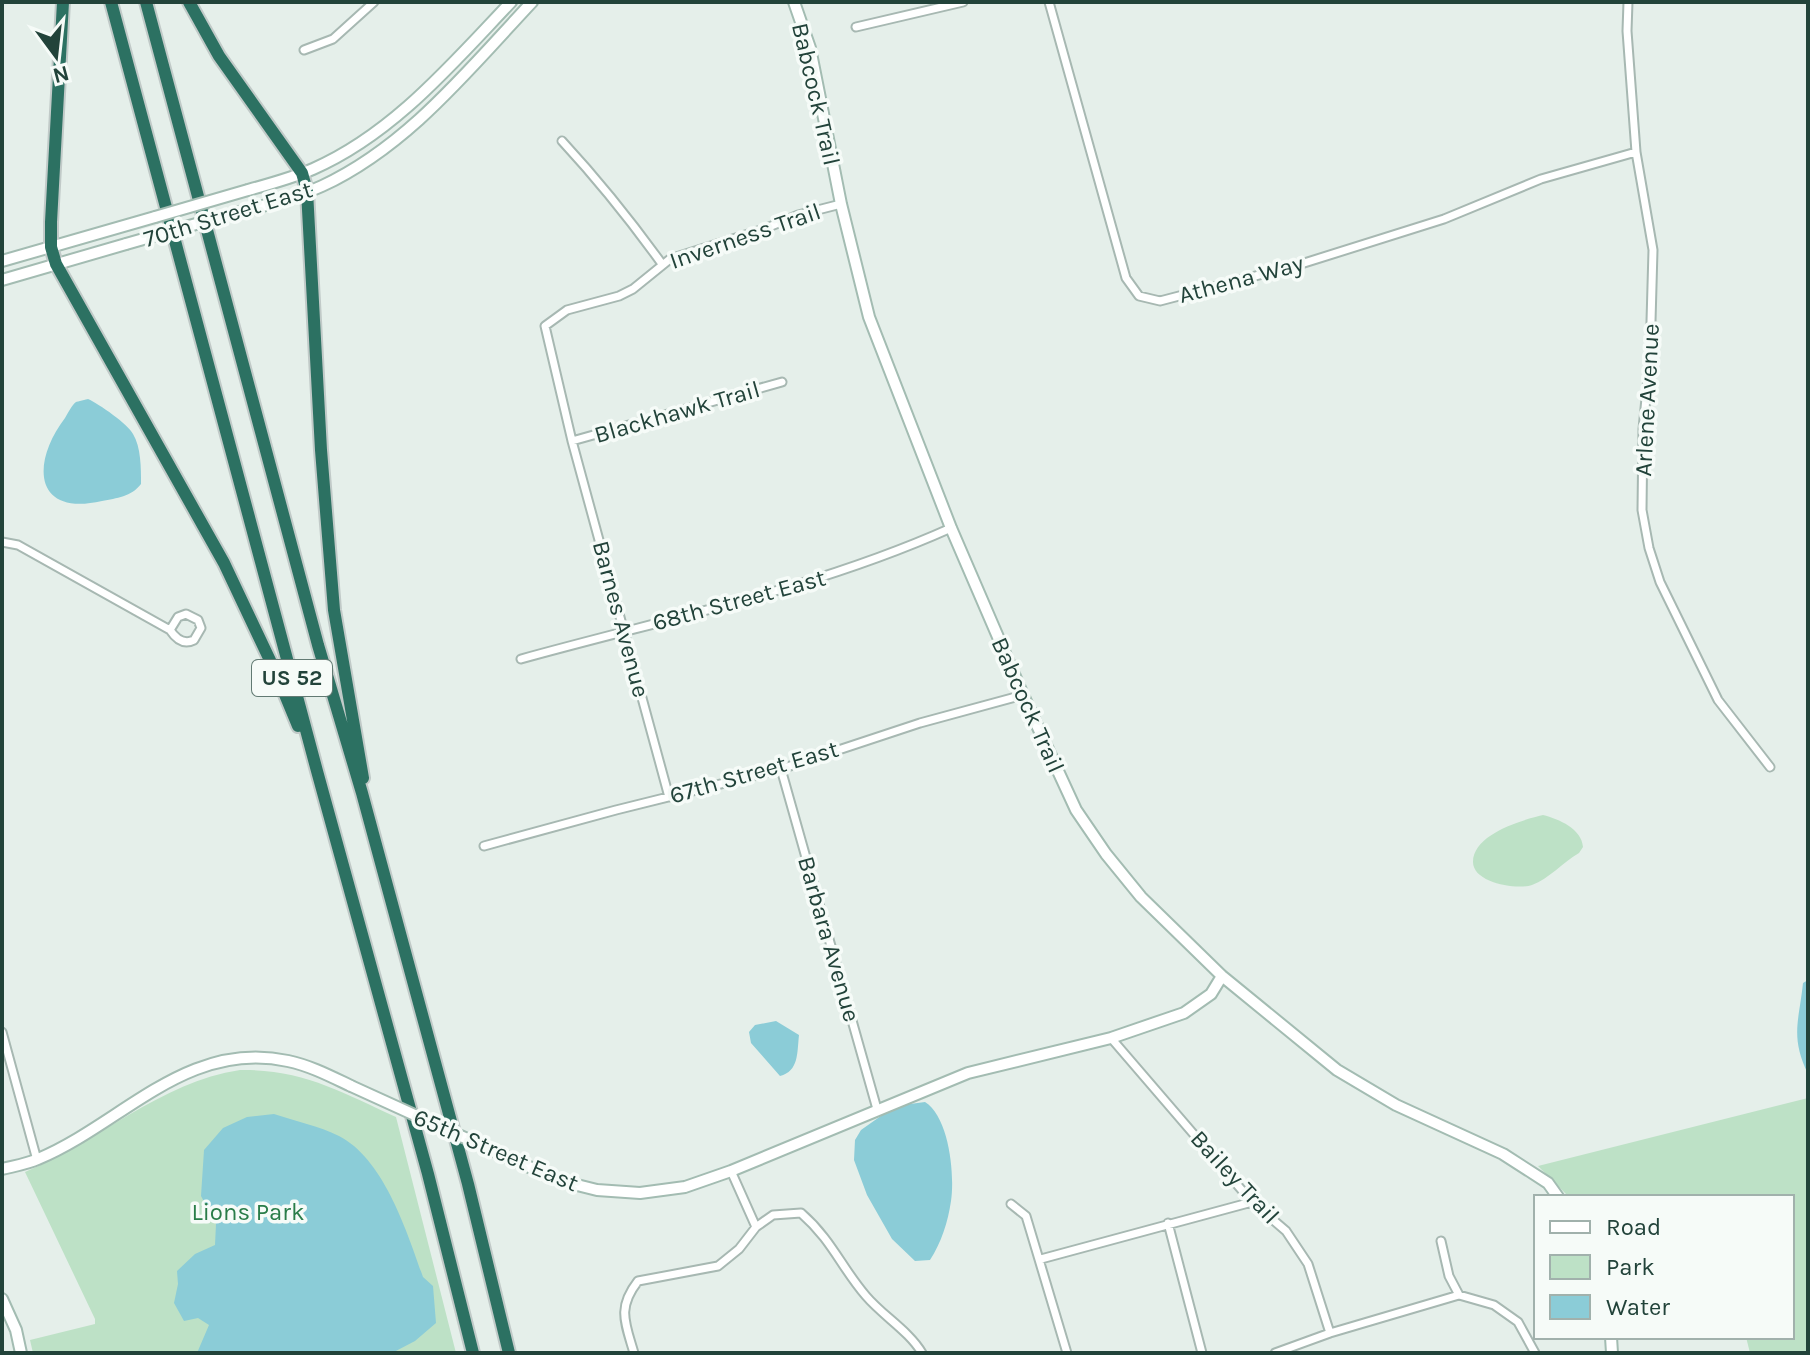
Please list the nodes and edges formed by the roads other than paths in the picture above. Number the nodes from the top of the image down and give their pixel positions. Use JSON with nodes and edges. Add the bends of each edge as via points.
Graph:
{"nodes":[{"id":1,"x":63,"y":2,"type":"edge"},
{"id":2,"x":111,"y":2,"type":"edge"},
{"id":3,"x":146,"y":2,"type":"edge"},
{"id":4,"x":189,"y":2,"type":"edge"},
{"id":5,"x":374,"y":2,"type":"edge"},
{"id":6,"x":532,"y":2,"type":"edge"},
{"id":7,"x":794,"y":2,"type":"edge"},
{"id":8,"x":963,"y":2,"type":"edge"},
{"id":9,"x":1049,"y":2,"type":"edge"},
{"id":10,"x":1628,"y":2,"type":"edge"},
{"id":11,"x":505,"y":4,"type":"edge"},
{"id":12,"x":856,"y":27,"type":"dead end"},
{"id":13,"x":304,"y":50,"type":"dead end"},
{"id":14,"x":562,"y":141,"type":"dead end"},
{"id":15,"x":1636,"y":152,"type":"junction"},
{"id":16,"x":302,"y":173,"type":"junction"},
{"id":17,"x":307,"y":191,"type":"junction"},
{"id":18,"x":841,"y":204,"type":"junction"},
{"id":19,"x":51,"y":247,"type":"junction"},
{"id":20,"x":2,"y":261,"type":"edge"},
{"id":21,"x":56,"y":264,"type":"junction"},
{"id":22,"x":662,"y":264,"type":"junction"},
{"id":23,"x":2,"y":280,"type":"edge"},
{"id":24,"x":782,"y":382,"type":"dead end"},
{"id":25,"x":572,"y":441,"type":"junction"},
{"id":26,"x":951,"y":528,"type":"junction"},
{"id":27,"x":2,"y":542,"type":"edge"},
{"id":28,"x":170,"y":630,"type":"junction"},
{"id":29,"x":625,"y":630,"type":"junction"},
{"id":30,"x":521,"y":659,"type":"dead end"},
{"id":31,"x":1023,"y":695,"type":"junction"},
{"id":32,"x":1770,"y":767,"type":"dead end"},
{"id":33,"x":781,"y":769,"type":"junction"},
{"id":34,"x":317,"y":771,"type":"junction"},
{"id":35,"x":362,"y":793,"type":"junction"},
{"id":36,"x":669,"y":797,"type":"junction"},
{"id":37,"x":484,"y":846,"type":"dead end"},
{"id":38,"x":1222,"y":976,"type":"junction"},
{"id":39,"x":2,"y":1032,"type":"edge"},
{"id":40,"x":1111,"y":1038,"type":"junction"},
{"id":41,"x":877,"y":1109,"type":"junction"},
{"id":42,"x":37,"y":1160,"type":"junction"},
{"id":43,"x":2,"y":1169,"type":"edge"},
{"id":44,"x":731,"y":1171,"type":"junction"},
{"id":45,"x":1557,"y":1195,"type":"edge"},
{"id":46,"x":1252,"y":1202,"type":"junction"},
{"id":47,"x":1011,"y":1204,"type":"dead end"},
{"id":48,"x":1168,"y":1223,"type":"junction"},
{"id":49,"x":756,"y":1227,"type":"junction"},
{"id":50,"x":1441,"y":1241,"type":"dead end"},
{"id":51,"x":1041,"y":1259,"type":"junction"},
{"id":52,"x":1459,"y":1295,"type":"junction"},
{"id":53,"x":2,"y":1299,"type":"edge"},
{"id":54,"x":1330,"y":1333,"type":"junction"},
{"id":55,"x":21,"y":1353,"type":"edge"},
{"id":56,"x":473,"y":1353,"type":"edge"},
{"id":57,"x":509,"y":1353,"type":"edge"},
{"id":58,"x":634,"y":1353,"type":"edge"},
{"id":59,"x":922,"y":1353,"type":"edge"},
{"id":60,"x":1067,"y":1353,"type":"edge"},
{"id":61,"x":1202,"y":1353,"type":"edge"},
{"id":62,"x":1275,"y":1353,"type":"edge"},
{"id":63,"x":1535,"y":1353,"type":"edge"}],
"edges":[{"from":1,"to":19,"type":"highway"},
{"from":2,"to":34,"type":"highway","number":"US 52"},
{"from":3,"to":35,"type":"highway","number":"US 52"},
{"from":4,"to":16,"type":"highway","via":[[219,56]]},
{"from":5,"to":13,"type":"street","via":[[333,39]]},
{"from":6,"to":17,"type":"street","name":"70th Street East","via":[[405,133]]},
{"from":7,"to":18,"type":"street","name":"Babcock Trail","via":[[810,48]]},
{"from":8,"to":12,"type":"street"},
{"from":9,"to":15,"type":"street","name":"Athena Way","via":[[1126,278],[1139,296],[1160,301],[1301,264],[1444,219],[1541,179]]},
{"from":10,"to":15,"type":"street","name":"Arlene Avenue"},
{"from":11,"to":16,"type":"street","name":"70th Street East","via":[[389,122]]},
{"from":14,"to":22,"type":"street"},
{"from":15,"to":32,"type":"street","name":"Arlene Avenue","via":[[1653,250],[1642,443],[1642,510],[1649,548],[1660,582],[1718,700]]},
{"from":16,"to":17,"type":"highway"},
{"from":16,"to":19,"type":"street","name":"70th Street East","bridge":true},
{"from":17,"to":21,"type":"street","name":"70th Street East","bridge":true},
{"from":17,"to":35,"type":"highway","via":[[330,565],[338,647],[364,772]]},
{"from":18,"to":22,"type":"street","name":"Inverness Trail"},
{"from":18,"to":26,"type":"street","name":"Babcock Trail","via":[[869,317]]},
{"from":19,"to":20,"type":"street","name":"70th Street East"},
{"from":19,"to":21,"type":"highway"},
{"from":21,"to":23,"type":"street","name":"70th Street East"},
{"from":21,"to":34,"type":"highway","via":[[224,563]]},
{"from":22,"to":25,"type":"street","name":"Inverness Trail","via":[[633,289],[567,310],[545,326]]},
{"from":24,"to":25,"type":"street","name":"Blackhawk Trail"},
{"from":25,"to":29,"type":"street","name":"Barnes Avenue"},
{"from":26,"to":29,"type":"street","name":"68th Street East","via":[[838,573]]},
{"from":26,"to":31,"type":"street","name":"Babcock Trail"},
{"from":27,"to":28,"type":"street","via":[[18,545]]},
{"from":28,"to":28,"type":"street","via":[[190,642],[201,628],[186,614]]},
{"from":29,"to":30,"type":"street","name":"68th Street East"},
{"from":29,"to":36,"type":"street","name":"Barnes Avenue"},
{"from":31,"to":33,"type":"street","name":"67th Street East"},
{"from":31,"to":38,"type":"street","name":"Babcock Trail","via":[[1076,810],[1106,854],[1141,897]]},
{"from":33,"to":36,"type":"street","name":"67th Street East"},
{"from":33,"to":41,"type":"street","name":"Barbara Avenue"},
{"from":34,"to":56,"type":"highway","number":"US 52"},
{"from":35,"to":57,"type":"highway","number":"US 52"},
{"from":36,"to":37,"type":"street","name":"67th Street East"},
{"from":38,"to":40,"type":"street","name":"65th Street East","via":[[1211,994],[1184,1013]]},
{"from":38,"to":45,"type":"street","name":"Babcock Trail","via":[[1337,1070],[1396,1105],[1503,1154],[1548,1183]]},
{"from":39,"to":42,"type":"street"},
{"from":40,"to":41,"type":"street","name":"65th Street East","via":[[968,1073]]},
{"from":40,"to":46,"type":"street","name":"Bailey Trail"},
{"from":41,"to":44,"type":"street","name":"65th Street East"},
{"from":42,"to":43,"type":"street","name":"65th Street East"},
{"from":42,"to":44,"type":"street","name":"65th Street East","bridge":true,"via":[[159,1085],[202,1065],[252,1057],[311,1067],[561,1181],[597,1190],[640,1193],[685,1187]]},
{"from":44,"to":49,"type":"street"},
{"from":46,"to":48,"type":"street"},
{"from":46,"to":54,"type":"street","name":"Bailey Trail","via":[[1286,1231],[1308,1264]]},
{"from":47,"to":51,"type":"street","via":[[1026,1216]]},
{"from":48,"to":51,"type":"street"},
{"from":48,"to":61,"type":"street"},
{"from":49,"to":58,"type":"street","via":[[718,1266],[638,1281],[626,1297],[625,1321]]},
{"from":49,"to":59,"type":"street","via":[[773,1215],[801,1213],[822,1231],[863,1293]]},
{"from":50,"to":52,"type":"street"},
{"from":51,"to":60,"type":"street"},
{"from":52,"to":54,"type":"street"},
{"from":52,"to":63,"type":"street","via":[[1494,1305],[1518,1322]]},
{"from":53,"to":55,"type":"street"},
{"from":54,"to":62,"type":"street"}]}
